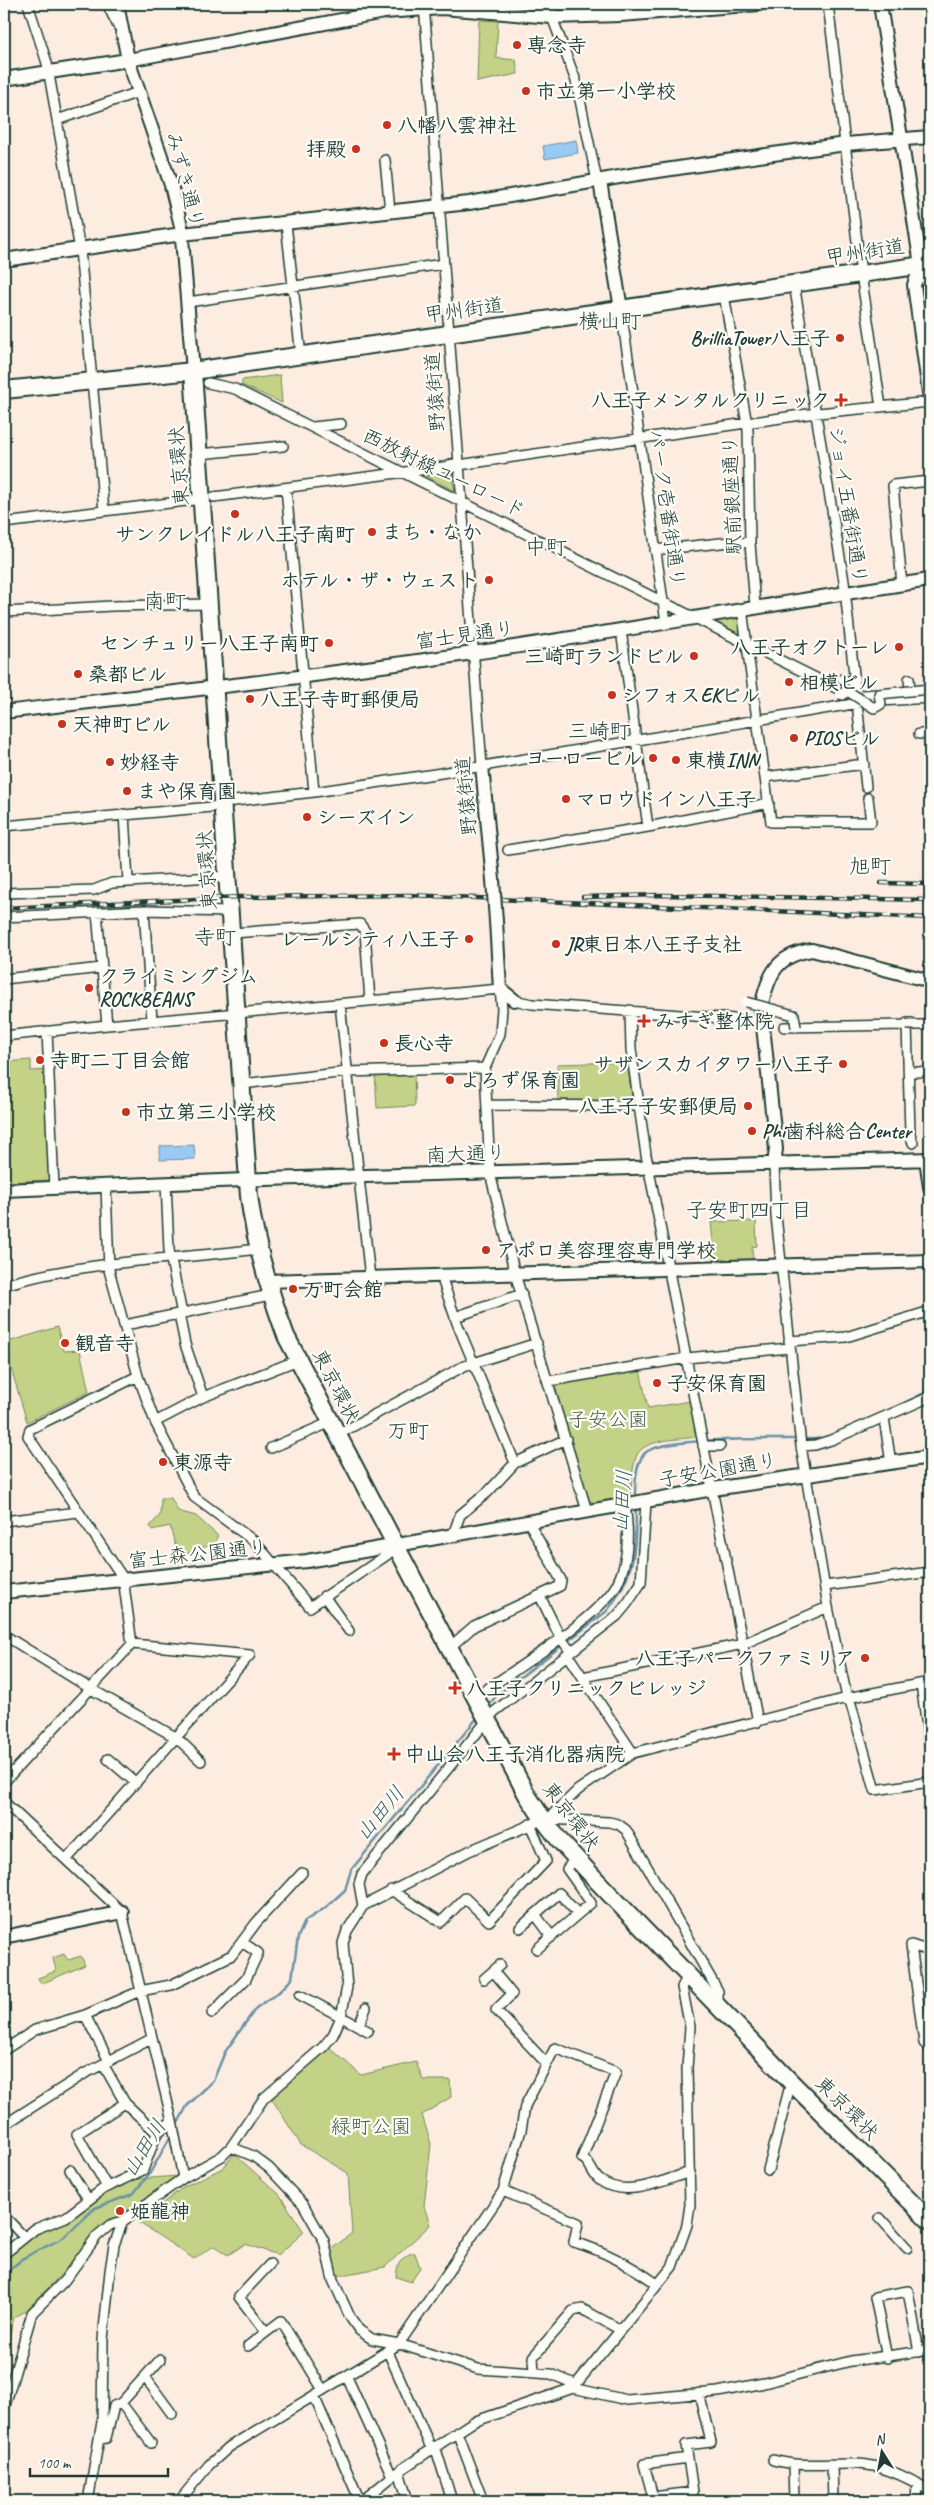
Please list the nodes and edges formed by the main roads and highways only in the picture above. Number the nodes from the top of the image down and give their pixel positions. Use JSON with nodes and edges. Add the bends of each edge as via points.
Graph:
{"nodes":[{"id":1,"x":926,"y":264,"type":"edge"},
{"id":2,"x":194,"y":371,"type":"junction"},
{"id":3,"x":4,"y":390,"type":"edge"},
{"id":4,"x":930,"y":2221,"type":"edge"}],
"edges":[{"from":1,"to":2,"type":"highway","name":"甲州街道","via":[[621,310],[449,340]]},
{"from":2,"to":3,"type":"highway","name":"甲州街道"},
{"from":2,"to":4,"type":"highway","name":"東京環状","via":[[200,454],[208,498],[205,604],[216,687],[248,1180],[252,1222],[268,1288],[298,1360],[527,1795],[536,1822]]}]}
